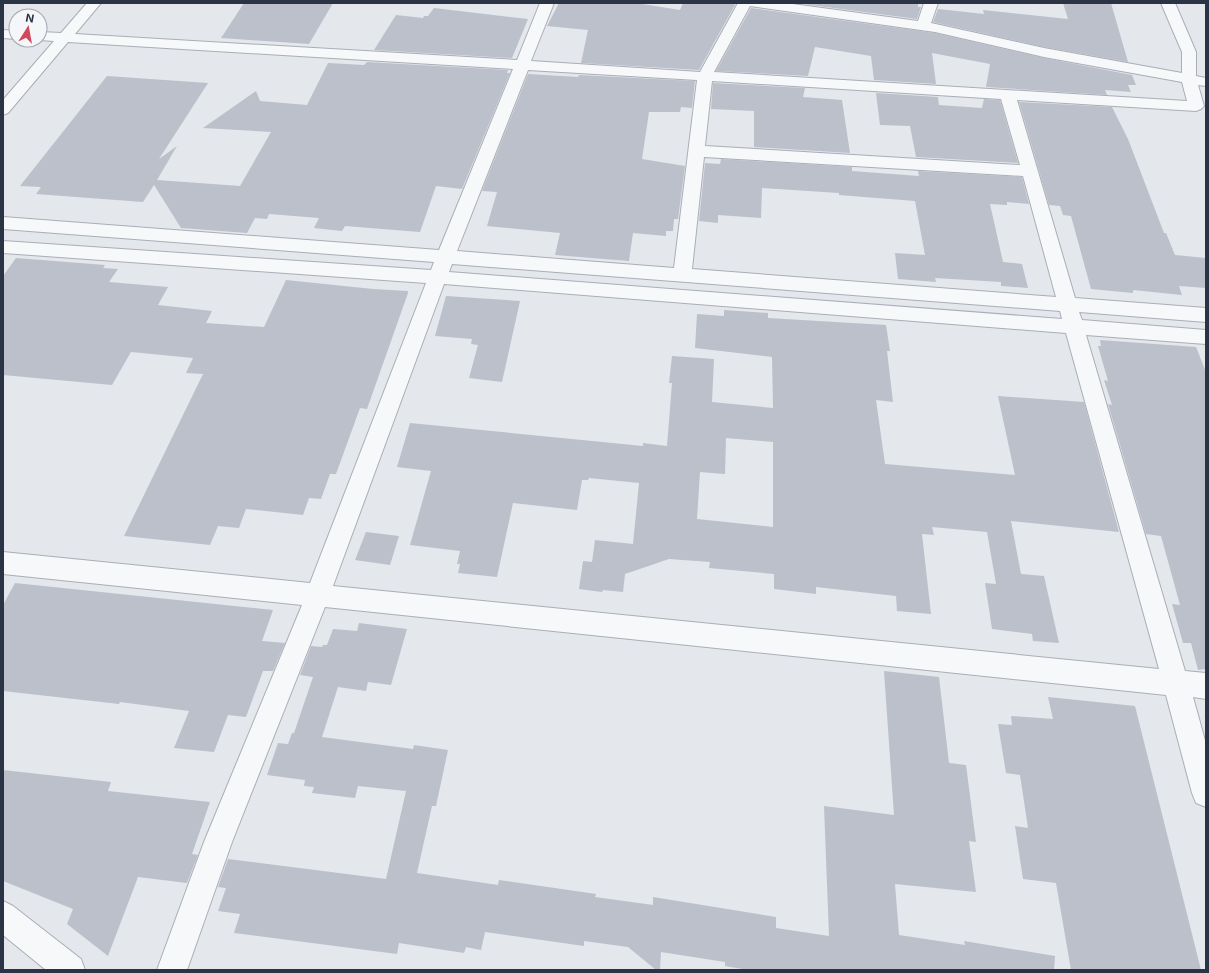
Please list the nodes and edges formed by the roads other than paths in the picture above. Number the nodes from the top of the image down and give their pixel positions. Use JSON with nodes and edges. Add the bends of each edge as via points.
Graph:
{"nodes":[{"id":1,"x":94,"y":3,"type":"edge"},
{"id":2,"x":547,"y":3,"type":"edge"},
{"id":3,"x":744,"y":3,"type":"edge"},
{"id":4,"x":755,"y":3,"type":"edge"},
{"id":5,"x":931,"y":3,"type":"edge"},
{"id":6,"x":1168,"y":3,"type":"edge"},
{"id":7,"x":790,"y":5,"type":"edge"},
{"id":8,"x":923,"y":26,"type":"junction"},
{"id":9,"x":48,"y":37,"type":"edge"},
{"id":10,"x":65,"y":38,"type":"junction"},
{"id":11,"x":523,"y":65,"type":"junction"},
{"id":12,"x":705,"y":76,"type":"junction"},
{"id":13,"x":1189,"y":79,"type":"junction"},
{"id":14,"x":1206,"y":82,"type":"edge"},
{"id":15,"x":1008,"y":96,"type":"junction"},
{"id":16,"x":3,"y":110,"type":"edge"},
{"id":17,"x":697,"y":151,"type":"junction"},
{"id":18,"x":1030,"y":172,"type":"junction"},
{"id":19,"x":3,"y":223,"type":"edge"},
{"id":20,"x":3,"y":247,"type":"edge"},
{"id":21,"x":446,"y":256,"type":"junction"},
{"id":22,"x":682,"y":275,"type":"junction"},
{"id":23,"x":437,"y":278,"type":"junction"},
{"id":24,"x":1068,"y":304,"type":"junction"},
{"id":25,"x":1206,"y":315,"type":"edge"},
{"id":26,"x":1075,"y":328,"type":"junction"},
{"id":27,"x":1206,"y":338,"type":"edge"},
{"id":28,"x":3,"y":563,"type":"edge"},
{"id":29,"x":318,"y":594,"type":"junction"},
{"id":30,"x":1176,"y":683,"type":"junction"},
{"id":31,"x":1206,"y":686,"type":"edge"},
{"id":32,"x":1206,"y":793,"type":"edge"},
{"id":33,"x":3,"y":916,"type":"edge"},
{"id":34,"x":70,"y":970,"type":"edge"},
{"id":35,"x":172,"y":970,"type":"edge"}],
"edges":[{"from":1,"to":10,"type":"street"},
{"from":2,"to":11,"type":"street"},
{"from":3,"to":12,"type":"street"},
{"from":4,"to":7,"type":"street"},
{"from":5,"to":8,"type":"street"},
{"from":6,"to":13,"type":"street","via":[[1189,52]]},
{"from":7,"to":8,"type":"street"},
{"from":8,"to":13,"type":"street","via":[[1022,48]]},
{"from":9,"to":10,"type":"street"},
{"from":10,"to":11,"type":"street"},
{"from":10,"to":16,"type":"street"},
{"from":11,"to":12,"type":"street"},
{"from":11,"to":21,"type":"street"},
{"from":12,"to":15,"type":"street"},
{"from":12,"to":17,"type":"street"},
{"from":13,"to":14,"type":"street"},
{"from":13,"to":15,"type":"street","via":[[1196,106]]},
{"from":15,"to":18,"type":"street"},
{"from":17,"to":18,"type":"street"},
{"from":17,"to":22,"type":"street"},
{"from":18,"to":24,"type":"street"},
{"from":19,"to":21,"type":"street"},
{"from":20,"to":23,"type":"street"},
{"from":21,"to":22,"type":"street"},
{"from":21,"to":23,"type":"street"},
{"from":22,"to":24,"type":"street"},
{"from":23,"to":26,"type":"street"},
{"from":23,"to":29,"type":"street"},
{"from":24,"to":25,"type":"street"},
{"from":24,"to":26,"type":"street"},
{"from":26,"to":27,"type":"street"},
{"from":26,"to":30,"type":"street"},
{"from":28,"to":29,"type":"street"},
{"from":29,"to":30,"type":"street"},
{"from":29,"to":35,"type":"street","via":[[218,842]]},
{"from":30,"to":31,"type":"street"},
{"from":30,"to":32,"type":"street"},
{"from":33,"to":34,"type":"street"}]}
